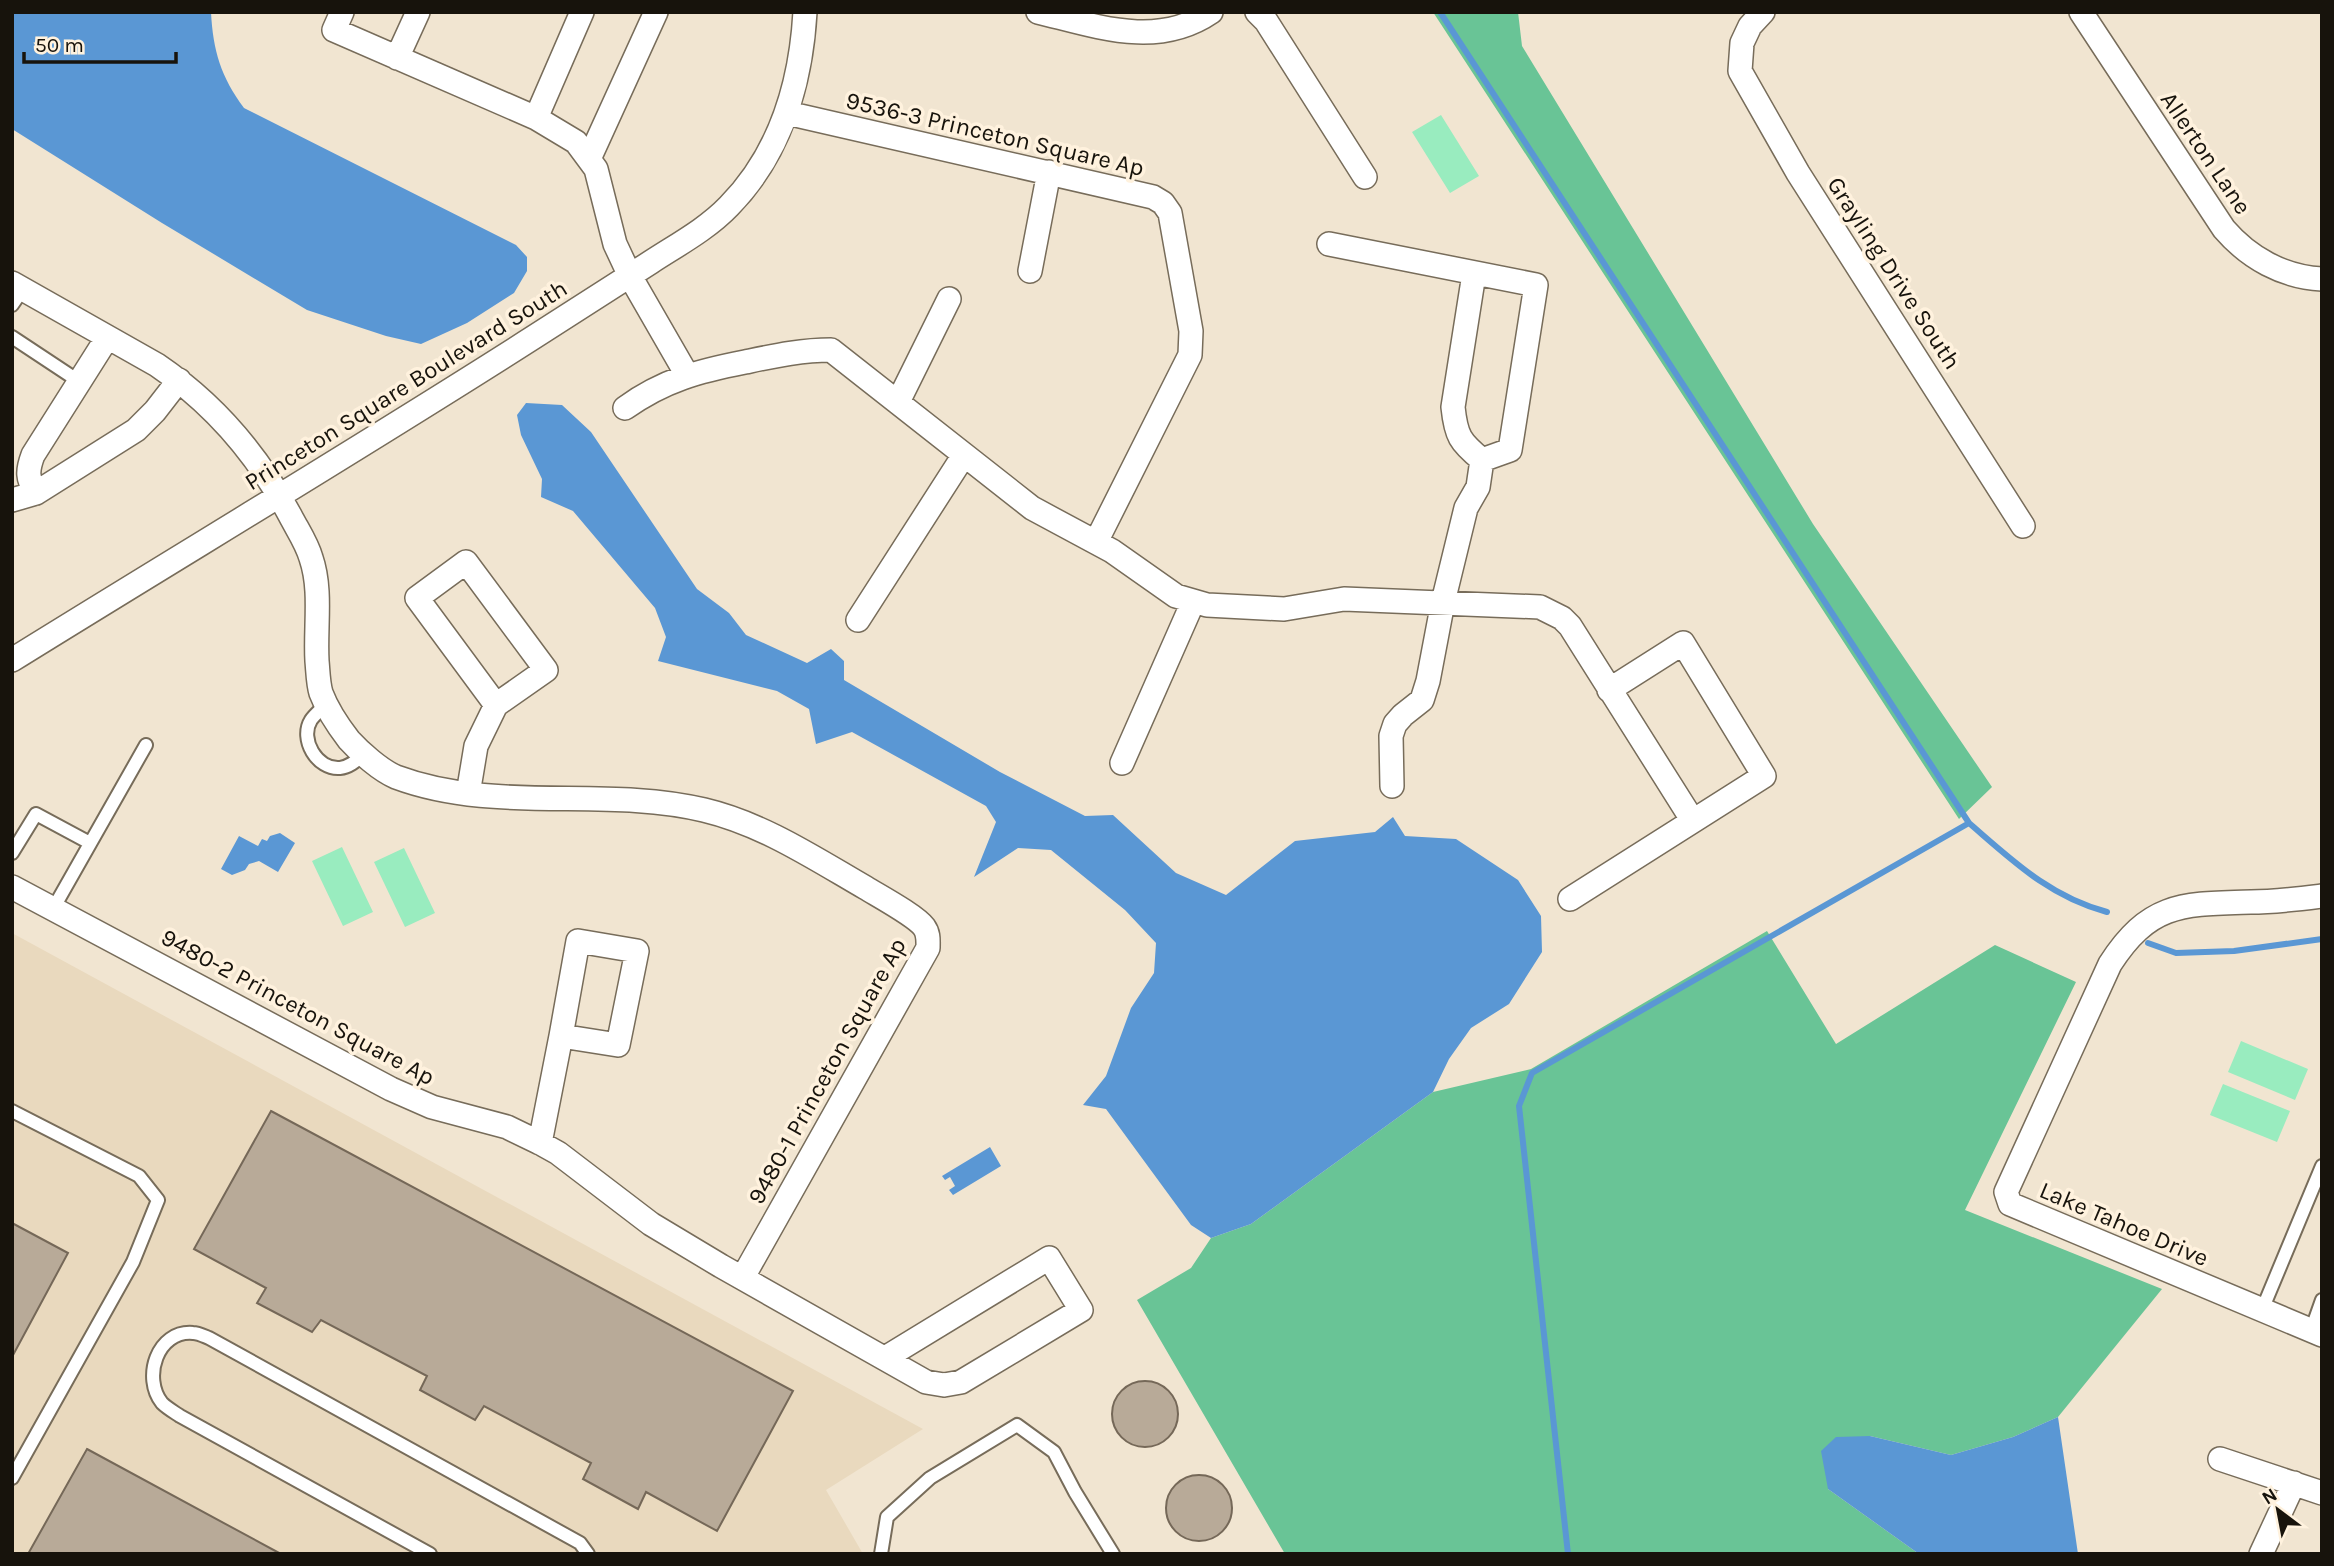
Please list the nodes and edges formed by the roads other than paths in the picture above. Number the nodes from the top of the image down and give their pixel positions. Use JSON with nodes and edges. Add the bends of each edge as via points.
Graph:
{"nodes":[{"id":1,"x":342,"y":12,"type":"edge"},
{"id":2,"x":418,"y":12,"type":"edge"},
{"id":3,"x":582,"y":12,"type":"edge"},
{"id":4,"x":656,"y":12,"type":"edge"},
{"id":5,"x":805,"y":12,"type":"edge"},
{"id":6,"x":1038,"y":12,"type":"edge"},
{"id":7,"x":1210,"y":12,"type":"edge"},
{"id":8,"x":1257,"y":12,"type":"edge"},
{"id":9,"x":1763,"y":12,"type":"edge"},
{"id":10,"x":2081,"y":12,"type":"edge"},
{"id":11,"x":397,"y":58,"type":"junction"},
{"id":12,"x":787,"y":113,"type":"junction"},
{"id":13,"x":536,"y":118,"type":"junction"},
{"id":14,"x":589,"y":159,"type":"junction"},
{"id":15,"x":1049,"y":172,"type":"junction"},
{"id":16,"x":1365,"y":177,"type":"dead end"},
{"id":17,"x":1329,"y":244,"type":"dead end"},
{"id":18,"x":1030,"y":271,"type":"dead end"},
{"id":19,"x":1474,"y":274,"type":"junction"},
{"id":20,"x":630,"y":276,"type":"junction"},
{"id":21,"x":2322,"y":279,"type":"edge"},
{"id":22,"x":16,"y":292,"type":"edge"},
{"id":23,"x":949,"y":299,"type":"dead end"},
{"id":24,"x":12,"y":337,"type":"edge"},
{"id":25,"x":107,"y":338,"type":"junction"},
{"id":26,"x":687,"y":375,"type":"junction"},
{"id":27,"x":179,"y":380,"type":"junction"},
{"id":28,"x":80,"y":382,"type":"junction"},
{"id":29,"x":898,"y":401,"type":"junction"},
{"id":30,"x":625,"y":408,"type":"dead end"},
{"id":31,"x":964,"y":455,"type":"junction"},
{"id":32,"x":1482,"y":460,"type":"junction"},
{"id":33,"x":36,"y":493,"type":"junction"},
{"id":34,"x":279,"y":495,"type":"junction"},
{"id":35,"x":12,"y":500,"type":"edge"},
{"id":36,"x":2023,"y":526,"type":"dead end"},
{"id":37,"x":1096,"y":542,"type":"junction"},
{"id":38,"x":1192,"y":601,"type":"junction"},
{"id":39,"x":1443,"y":602,"type":"junction"},
{"id":40,"x":858,"y":620,"type":"dead end"},
{"id":41,"x":12,"y":660,"type":"edge"},
{"id":42,"x":1609,"y":690,"type":"junction"},
{"id":43,"x":327,"y":703,"type":"junction"},
{"id":44,"x":496,"y":705,"type":"junction"},
{"id":45,"x":146,"y":745,"type":"dead end"},
{"id":46,"x":364,"y":754,"type":"junction"},
{"id":47,"x":1122,"y":763,"type":"dead end"},
{"id":48,"x":1392,"y":786,"type":"dead end"},
{"id":49,"x":468,"y":794,"type":"junction"},
{"id":50,"x":1693,"y":821,"type":"junction"},
{"id":51,"x":90,"y":844,"type":"junction"},
{"id":52,"x":12,"y":853,"type":"edge"},
{"id":53,"x":12,"y":887,"type":"edge"},
{"id":54,"x":2322,"y":896,"type":"edge"},
{"id":55,"x":1570,"y":899,"type":"dead end"},
{"id":56,"x":54,"y":909,"type":"junction"},
{"id":57,"x":561,"y":1036,"type":"junction"},
{"id":58,"x":12,"y":1111,"type":"edge"},
{"id":59,"x":540,"y":1143,"type":"junction"},
{"id":60,"x":2322,"y":1166,"type":"edge"},
{"id":61,"x":743,"y":1277,"type":"junction"},
{"id":62,"x":2322,"y":1300,"type":"edge"},
{"id":63,"x":2262,"y":1310,"type":"junction"},
{"id":64,"x":2316,"y":1333,"type":"edge"},
{"id":65,"x":885,"y":1359,"type":"junction"},
{"id":66,"x":2220,"y":1459,"type":"dead end"},
{"id":67,"x":12,"y":1478,"type":"edge"},
{"id":68,"x":2294,"y":1483,"type":"junction"},
{"id":69,"x":2322,"y":1493,"type":"edge"},
{"id":70,"x":430,"y":1554,"type":"edge"},
{"id":71,"x":588,"y":1554,"type":"edge"},
{"id":72,"x":881,"y":1554,"type":"edge"},
{"id":73,"x":1113,"y":1554,"type":"edge"},
{"id":74,"x":2261,"y":1554,"type":"edge"}],
"edges":[{"from":1,"to":11,"type":"street","via":[[334,30]]},
{"from":2,"to":11,"type":"street"},
{"from":3,"to":13,"type":"street"},
{"from":4,"to":14,"type":"street"},
{"from":5,"to":12,"type":"street","name":"Princeton Square Boulevard South"},
{"from":6,"to":7,"type":"street","via":[[1127,33],[1176,28]]},
{"from":8,"to":16,"type":"street"},
{"from":9,"to":36,"type":"street","name":"Grayling Drive South","via":[[1742,43],[1740,71],[1798,173]]},
{"from":10,"to":21,"type":"street","name":"Allerton Lane","via":[[2238,245],[2280,270]]},
{"from":11,"to":13,"type":"street"},
{"from":12,"to":15,"type":"street","name":"9536-3 Princeton Square Ap"},
{"from":12,"to":20,"type":"street","name":"Princeton Square Boulevard South","via":[[774,144],[728,207]]},
{"from":13,"to":14,"type":"street","via":[[576,142]]},
{"from":14,"to":20,"type":"street","via":[[600,181],[615,244]]},
{"from":15,"to":18,"type":"street"},
{"from":15,"to":37,"type":"street","name":"9536-3 Princeton Square Ap","via":[[1163,203],[1170,213],[1191,331],[1189,355]]},
{"from":17,"to":19,"type":"street"},
{"from":19,"to":32,"type":"street","via":[[1453,407],[1464,445]]},
{"from":19,"to":32,"type":"street","via":[[1536,285],[1510,450]]},
{"from":20,"to":26,"type":"street"},
{"from":20,"to":34,"type":"street","name":"Princeton Square Boulevard South"},
{"from":22,"to":25,"type":"street","name":"9480-1 Princeton Square Ap"},
{"from":23,"to":29,"type":"street"},
{"from":24,"to":28,"type":"lane"},
{"from":25,"to":27,"type":"street","name":"9480-1 Princeton Square Ap"},
{"from":25,"to":28,"type":"street"},
{"from":26,"to":29,"type":"street","via":[[800,350],[831,350]]},
{"from":26,"to":30,"type":"street"},
{"from":27,"to":33,"type":"street","via":[[136,430]]},
{"from":27,"to":34,"type":"street","name":"9480-1 Princeton Square Ap","via":[[228,426]]},
{"from":28,"to":33,"type":"street","via":[[33,455],[27,471]]},
{"from":29,"to":31,"type":"street"},
{"from":31,"to":37,"type":"street","via":[[1032,508]]},
{"from":31,"to":40,"type":"street"},
{"from":32,"to":39,"type":"street"},
{"from":33,"to":35,"type":"street"},
{"from":34,"to":41,"type":"street","name":"Princeton Square Boulevard South"},
{"from":34,"to":43,"type":"street","name":"9480-1 Princeton Square Ap","via":[[307,547],[317,581],[318,677]]},
{"from":37,"to":38,"type":"street","via":[[1169,592]]},
{"from":38,"to":39,"type":"street","via":[[1284,609],[1344,599]]},
{"from":38,"to":47,"type":"street"},
{"from":39,"to":42,"type":"street","via":[[1540,607],[1562,618]]},
{"from":39,"to":48,"type":"street","via":[[1422,700],[1395,724],[1391,736]]},
{"from":42,"to":50,"type":"street"},
{"from":42,"to":50,"type":"street","via":[[1683,643],[1764,776]]},
{"from":43,"to":46,"type":"street","name":"9480-1 Princeton Square Ap","via":[[341,730]]},
{"from":43,"to":46,"type":"lane","via":[[311,721],[307,734],[310,749],[319,761],[337,769]]},
{"from":44,"to":44,"type":"street","via":[[546,670],[467,562],[417,598]]},
{"from":44,"to":49,"type":"street","via":[[476,746]]},
{"from":45,"to":51,"type":"lane"},
{"from":46,"to":49,"type":"street","name":"9480-1 Princeton Square Ap","via":[[394,776]]},
{"from":49,"to":61,"type":"street","name":"9480-1 Princeton Square Ap","via":[[642,802],[704,810],[763,830],[923,925],[928,948]]},
{"from":50,"to":55,"type":"street"},
{"from":51,"to":52,"type":"lane","via":[[36,814]]},
{"from":51,"to":56,"type":"lane"},
{"from":53,"to":56,"type":"street","name":"9480-2 Princeton Square Ap"},
{"from":54,"to":63,"type":"street","name":"Lake Tahoe Drive","via":[[2194,904],[2166,911],[2126,940],[2110,964],[2006,1192],[2010,1204]]},
{"from":56,"to":59,"type":"street","name":"9480-2 Princeton Square Ap","via":[[391,1089],[432,1107],[507,1127]]},
{"from":57,"to":57,"type":"street","via":[[578,941],[637,951],[618,1045]]},
{"from":57,"to":59,"type":"street"},
{"from":58,"to":67,"type":"lane","via":[[139,1176],[158,1200],[133,1262]]},
{"from":59,"to":61,"type":"street","name":"9480-2 Princeton Square Ap","via":[[651,1224]]},
{"from":60,"to":63,"type":"lane"},
{"from":61,"to":65,"type":"street","name":"9480-2 Princeton Square Ap"},
{"from":62,"to":64,"type":"lane"},
{"from":63,"to":64,"type":"street","name":"Lake Tahoe Drive"},
{"from":65,"to":65,"type":"street","name":"9480-2 Princeton Square Ap","via":[[926,1382],[961,1382],[1082,1310],[1049,1258]]},
{"from":66,"to":68,"type":"street"},
{"from":68,"to":69,"type":"street"},
{"from":68,"to":74,"type":"street"},
{"from":70,"to":71,"type":"lane","via":[[163,1405],[155,1391],[155,1357],[179,1334],[209,1338],[580,1543]]},
{"from":72,"to":73,"type":"lane","via":[[887,1517],[930,1478],[1017,1425],[1055,1452]]}]}
